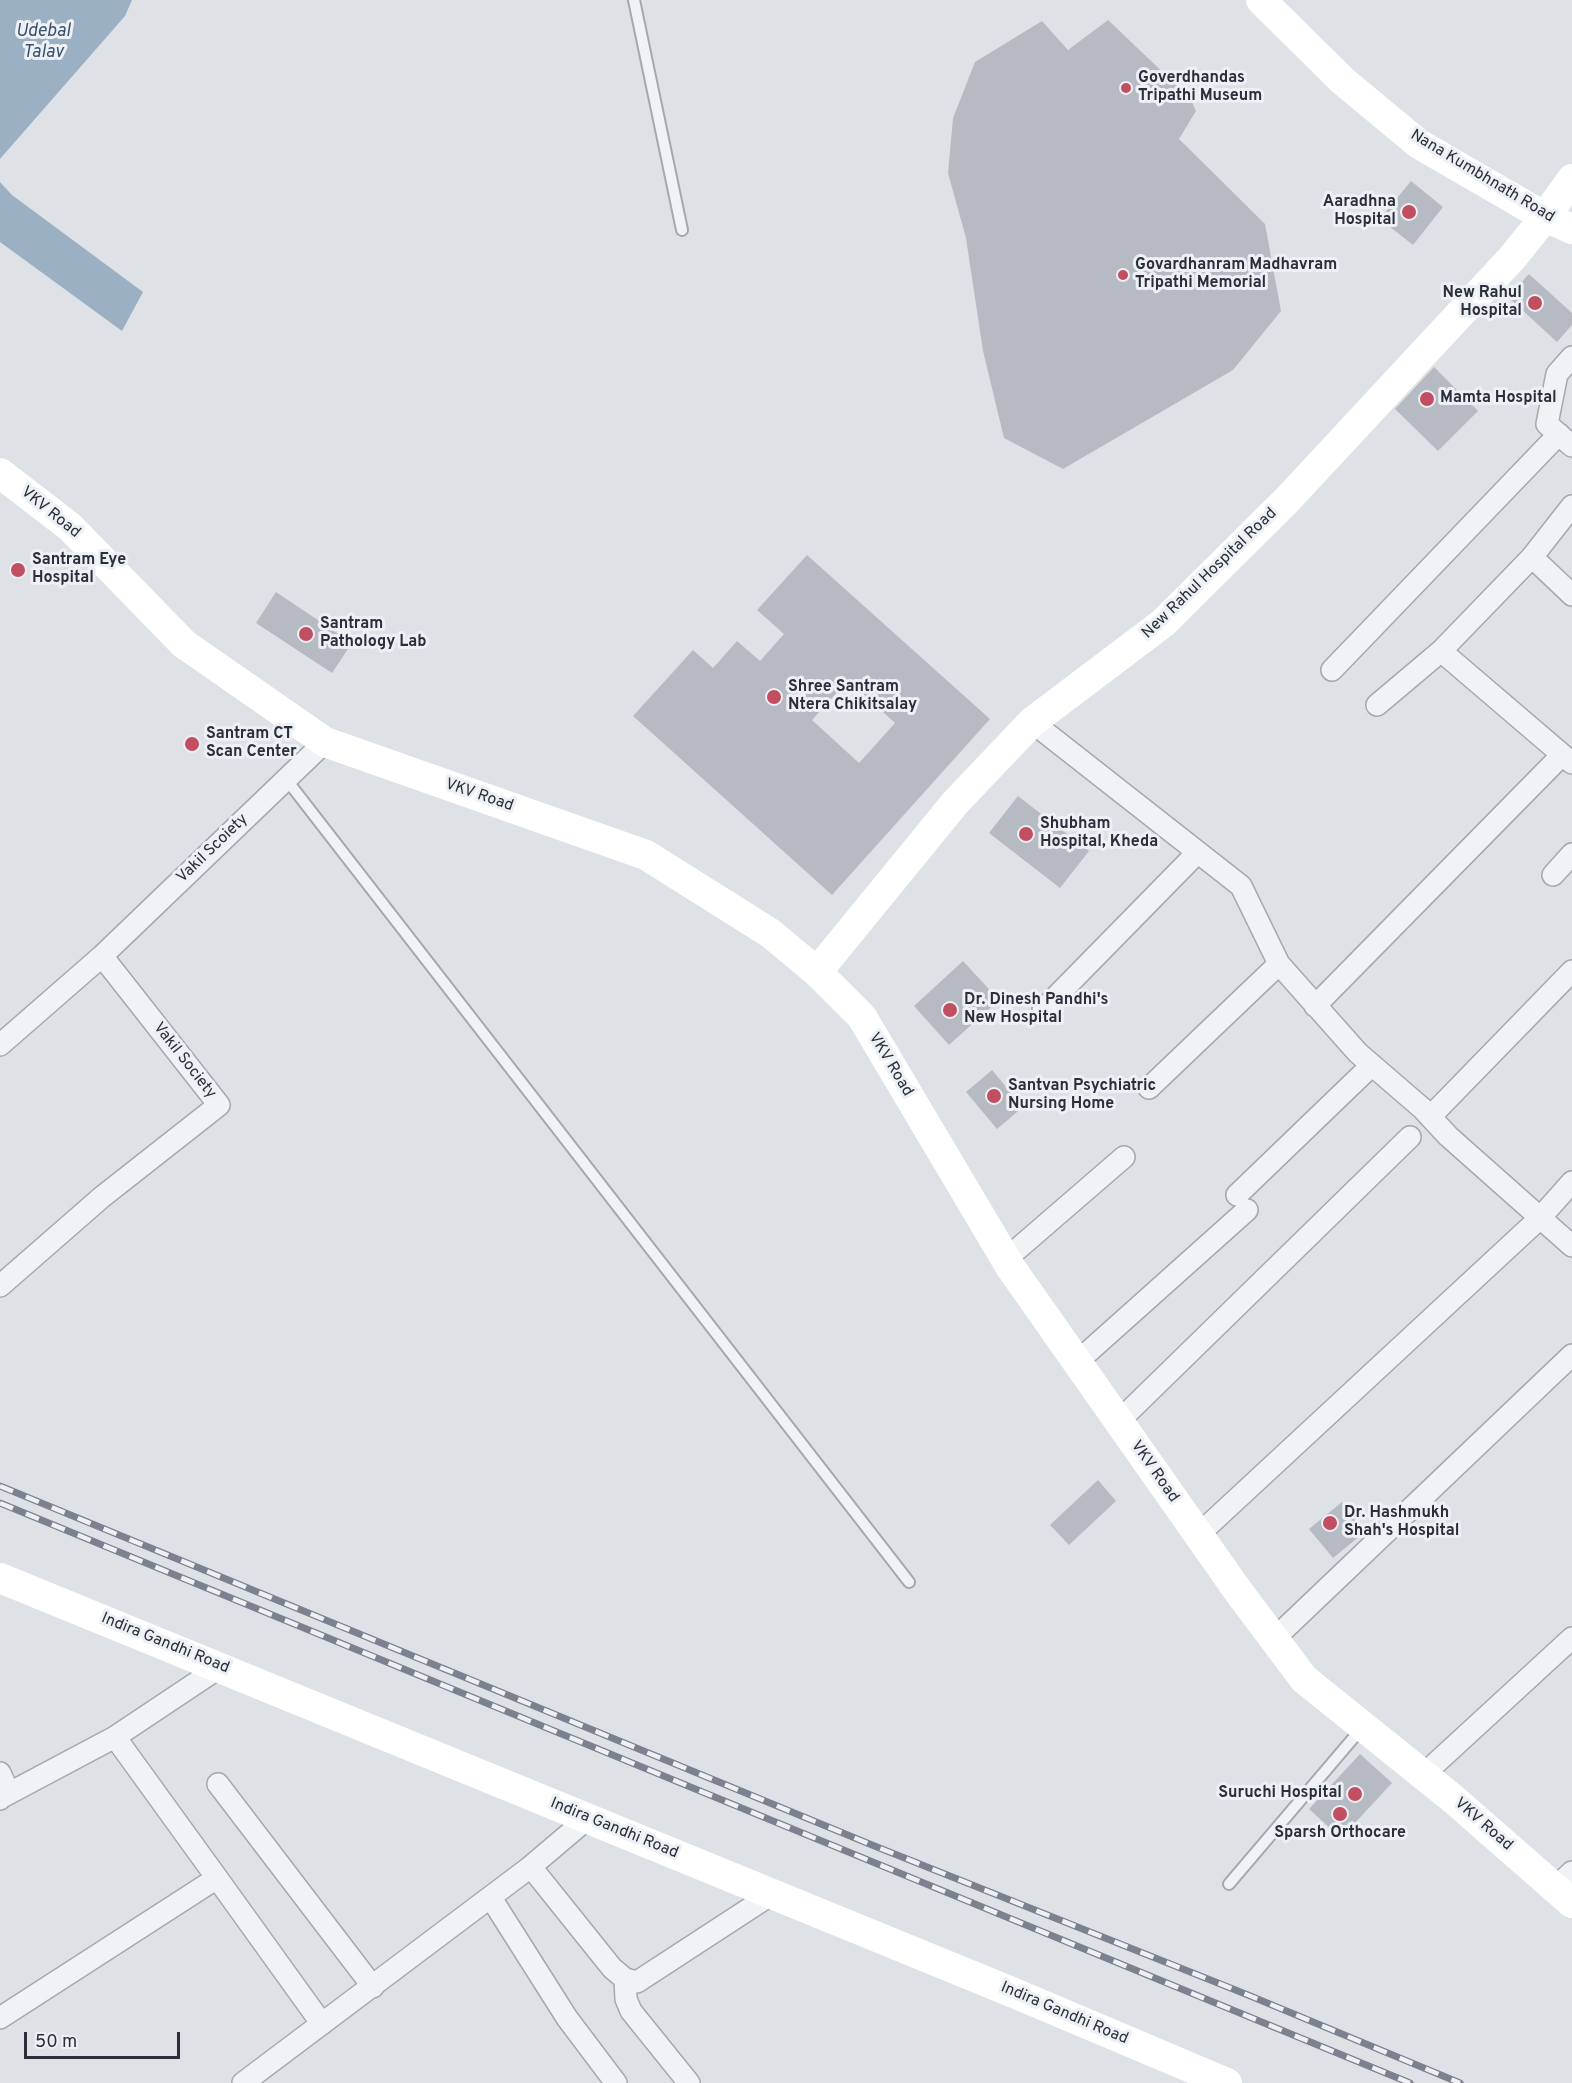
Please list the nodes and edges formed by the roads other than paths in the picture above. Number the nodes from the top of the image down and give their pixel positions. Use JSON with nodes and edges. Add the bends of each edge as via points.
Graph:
{"nodes":[{"id":1,"x":634,"y":0,"type":"edge"},
{"id":2,"x":1261,"y":0,"type":"edge"},
{"id":3,"x":1572,"y":179,"type":"edge"},
{"id":4,"x":1559,"y":223,"type":"edge"},
{"id":5,"x":682,"y":230,"type":"dead end"},
{"id":6,"x":1572,"y":357,"type":"edge"},
{"id":7,"x":1566,"y":440,"type":"edge"},
{"id":8,"x":0,"y":473,"type":"edge"},
{"id":9,"x":1570,"y":512,"type":"edge"},
{"id":10,"x":1532,"y":557,"type":"junction"},
{"id":11,"x":1572,"y":595,"type":"edge"},
{"id":12,"x":1441,"y":651,"type":"junction"},
{"id":13,"x":1332,"y":670,"type":"dead end"},
{"id":14,"x":1377,"y":705,"type":"dead end"},
{"id":15,"x":1032,"y":722,"type":"junction"},
{"id":16,"x":325,"y":742,"type":"junction"},
{"id":17,"x":1567,"y":760,"type":"edge"},
{"id":18,"x":286,"y":779,"type":"junction"},
{"id":19,"x":1198,"y":852,"type":"junction"},
{"id":20,"x":1572,"y":855,"type":"edge"},
{"id":21,"x":1552,"y":875,"type":"dead end"},
{"id":22,"x":102,"y":956,"type":"junction"},
{"id":23,"x":1279,"y":964,"type":"junction"},
{"id":24,"x":1572,"y":971,"type":"edge"},
{"id":25,"x":817,"y":972,"type":"junction"},
{"id":26,"x":1315,"y":1006,"type":"junction"},
{"id":27,"x":1043,"y":1010,"type":"dead end"},
{"id":28,"x":0,"y":1045,"type":"edge"},
{"id":29,"x":1372,"y":1065,"type":"junction"},
{"id":30,"x":1149,"y":1088,"type":"dead end"},
{"id":31,"x":1430,"y":1117,"type":"junction"},
{"id":32,"x":1410,"y":1137,"type":"dead end"},
{"id":33,"x":1124,"y":1157,"type":"dead end"},
{"id":34,"x":1572,"y":1182,"type":"edge"},
{"id":35,"x":1540,"y":1218,"type":"junction"},
{"id":36,"x":1572,"y":1246,"type":"edge"},
{"id":37,"x":1006,"y":1259,"type":"junction"},
{"id":38,"x":0,"y":1286,"type":"edge"},
{"id":39,"x":1572,"y":1354,"type":"edge"},
{"id":40,"x":1077,"y":1362,"type":"junction"},
{"id":41,"x":1119,"y":1421,"type":"junction"},
{"id":42,"x":1198,"y":1535,"type":"junction"},
{"id":43,"x":0,"y":1578,"type":"edge"},
{"id":44,"x":909,"y":1582,"type":"dead end"},
{"id":45,"x":1572,"y":1638,"type":"edge"},
{"id":46,"x":1274,"y":1639,"type":"junction"},
{"id":47,"x":220,"y":1667,"type":"junction"},
{"id":48,"x":1363,"y":1727,"type":"junction"},
{"id":49,"x":115,"y":1737,"type":"junction"},
{"id":50,"x":0,"y":1773,"type":"edge"},
{"id":51,"x":1423,"y":1775,"type":"junction"},
{"id":52,"x":218,"y":1784,"type":"dead end"},
{"id":53,"x":2,"y":1797,"type":"edge"},
{"id":54,"x":588,"y":1818,"type":"junction"},
{"id":55,"x":531,"y":1867,"type":"junction"},
{"id":56,"x":217,"y":1878,"type":"junction"},
{"id":57,"x":1229,"y":1884,"type":"dead end"},
{"id":58,"x":1566,"y":1888,"type":"edge"},
{"id":59,"x":772,"y":1893,"type":"junction"},
{"id":60,"x":490,"y":1898,"type":"junction"},
{"id":61,"x":625,"y":1979,"type":"junction"},
{"id":62,"x":373,"y":1987,"type":"junction"},
{"id":63,"x":0,"y":2018,"type":"edge"},
{"id":64,"x":322,"y":2024,"type":"junction"},
{"id":65,"x":243,"y":2083,"type":"edge"},
{"id":66,"x":616,"y":2083,"type":"edge"},
{"id":67,"x":689,"y":2083,"type":"edge"},
{"id":68,"x":1227,"y":2083,"type":"edge"}],
"edges":[{"from":1,"to":5,"type":"lane"},
{"from":2,"to":4,"type":"main road","name":"Nana Kumbhnath Road","via":[[1343,81],[1419,144]]},
{"from":3,"to":4,"type":"main road","name":"New Rahul Hospital Road"},
{"from":4,"to":15,"type":"main road","name":"New Rahul Hospital Road","via":[[1512,258],[1287,500],[1172,615]]},
{"from":6,"to":7,"type":"street","via":[[1557,374],[1547,424]]},
{"from":7,"to":13,"type":"street"},
{"from":8,"to":16,"type":"main road","name":"VKV Road","via":[[70,526],[184,644]]},
{"from":9,"to":10,"type":"street"},
{"from":10,"to":11,"type":"street"},
{"from":10,"to":12,"type":"street"},
{"from":12,"to":14,"type":"street"},
{"from":12,"to":17,"type":"street"},
{"from":15,"to":19,"type":"street"},
{"from":15,"to":25,"type":"main road","name":"New Rahul Hospital Road","via":[[955,803]]},
{"from":16,"to":18,"type":"street","name":"Vakil Scoiety"},
{"from":16,"to":25,"type":"main road","name":"VKV Road","via":[[646,855],[770,933]]},
{"from":17,"to":26,"type":"street"},
{"from":18,"to":22,"type":"street","name":"Vakil Scoiety"},
{"from":18,"to":44,"type":"lane"},
{"from":19,"to":23,"type":"street","via":[[1241,886]]},
{"from":19,"to":27,"type":"street"},
{"from":20,"to":21,"type":"street"},
{"from":22,"to":28,"type":"street"},
{"from":22,"to":38,"type":"street","name":"Vakil Society","via":[[219,1105],[102,1197]]},
{"from":23,"to":26,"type":"street"},
{"from":23,"to":30,"type":"street"},
{"from":24,"to":31,"type":"street"},
{"from":25,"to":37,"type":"main road","name":"VKV Road","via":[[862,1017]]},
{"from":26,"to":29,"type":"street"},
{"from":29,"to":31,"type":"street"},
{"from":29,"to":40,"type":"street","via":[[1242,1203]]},
{"from":31,"to":35,"type":"street"},
{"from":32,"to":41,"type":"street"},
{"from":33,"to":37,"type":"street"},
{"from":34,"to":35,"type":"street"},
{"from":35,"to":36,"type":"street"},
{"from":35,"to":42,"type":"street"},
{"from":37,"to":40,"type":"main road","name":"VKV Road"},
{"from":39,"to":46,"type":"street"},
{"from":40,"to":41,"type":"main road","name":"VKV Road"},
{"from":41,"to":42,"type":"main road","name":"VKV Road"},
{"from":42,"to":46,"type":"main road","name":"VKV Road"},
{"from":43,"to":47,"type":"main road","name":"Indira Gandhi Road"},
{"from":45,"to":51,"type":"street"},
{"from":46,"to":48,"type":"main road","name":"VKV Road","via":[[1304,1679]]},
{"from":47,"to":49,"type":"street"},
{"from":47,"to":54,"type":"main road","name":"Indira Gandhi Road"},
{"from":48,"to":51,"type":"main road","name":"VKV Road"},
{"from":48,"to":57,"type":"lane"},
{"from":49,"to":53,"type":"street"},
{"from":49,"to":56,"type":"street"},
{"from":50,"to":53,"type":"street","via":[[7,1789]]},
{"from":51,"to":58,"type":"main road","name":"VKV Road"},
{"from":52,"to":62,"type":"street"},
{"from":54,"to":55,"type":"street"},
{"from":54,"to":59,"type":"main road","name":"Indira Gandhi Road"},
{"from":55,"to":60,"type":"street"},
{"from":55,"to":61,"type":"street"},
{"from":56,"to":63,"type":"street"},
{"from":56,"to":64,"type":"street"},
{"from":59,"to":61,"type":"street","via":[[637,1982]]},
{"from":59,"to":68,"type":"main road","name":"Indira Gandhi Road"},
{"from":60,"to":62,"type":"street"},
{"from":60,"to":66,"type":"street","via":[[567,2018]]},
{"from":61,"to":67,"type":"street","via":[[626,1999],[632,2011]]},
{"from":62,"to":64,"type":"street"},
{"from":64,"to":65,"type":"street"}]}
